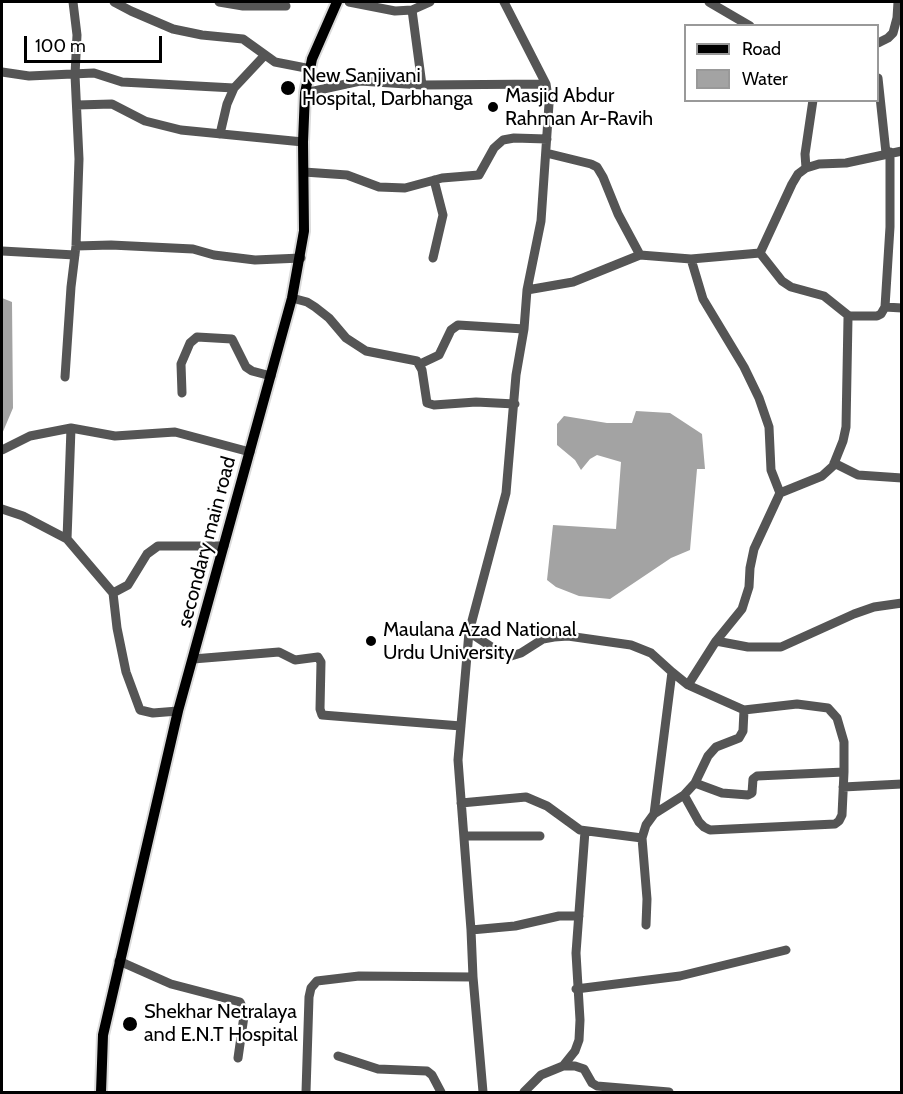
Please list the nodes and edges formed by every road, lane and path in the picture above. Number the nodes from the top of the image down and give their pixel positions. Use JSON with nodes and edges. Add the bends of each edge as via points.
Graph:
{"nodes":[{"id":1,"x":73,"y":2,"type":"edge"},
{"id":2,"x":114,"y":2,"type":"edge"},
{"id":3,"x":219,"y":2,"type":"edge"},
{"id":4,"x":337,"y":2,"type":"edge"},
{"id":5,"x":349,"y":2,"type":"edge"},
{"id":6,"x":430,"y":2,"type":"edge"},
{"id":7,"x":504,"y":2,"type":"edge"},
{"id":8,"x":709,"y":2,"type":"edge"},
{"id":9,"x":729,"y":2,"type":"edge"},
{"id":10,"x":898,"y":2,"type":"edge"},
{"id":11,"x":133,"y":6,"type":"edge"},
{"id":12,"x":286,"y":6,"type":"dead end"},
{"id":13,"x":412,"y":10,"type":"junction"},
{"id":14,"x":728,"y":14,"type":"junction"},
{"id":15,"x":746,"y":24,"type":"edge"},
{"id":16,"x":879,"y":43,"type":"edge"},
{"id":17,"x":264,"y":56,"type":"junction"},
{"id":18,"x":311,"y":69,"type":"junction"},
{"id":19,"x":2,"y":72,"type":"edge"},
{"id":20,"x":75,"y":75,"type":"junction"},
{"id":21,"x":546,"y":84,"type":"junction"},
{"id":22,"x":422,"y":85,"type":"junction"},
{"id":23,"x":879,"y":86,"type":"edge"},
{"id":24,"x":234,"y":88,"type":"junction"},
{"id":25,"x":305,"y":93,"type":"junction"},
{"id":26,"x":813,"y":102,"type":"edge"},
{"id":27,"x":77,"y":105,"type":"junction"},
{"id":28,"x":220,"y":134,"type":"junction"},
{"id":29,"x":547,"y":139,"type":"junction"},
{"id":30,"x":303,"y":142,"type":"junction"},
{"id":31,"x":902,"y":151,"type":"edge"},
{"id":32,"x":546,"y":153,"type":"junction"},
{"id":33,"x":888,"y":153,"type":"junction"},
{"id":34,"x":806,"y":168,"type":"junction"},
{"id":35,"x":304,"y":172,"type":"junction"},
{"id":36,"x":434,"y":180,"type":"junction"},
{"id":37,"x":76,"y":250,"type":"junction"},
{"id":38,"x":2,"y":251,"type":"edge"},
{"id":39,"x":760,"y":253,"type":"junction"},
{"id":40,"x":640,"y":255,"type":"junction"},
{"id":41,"x":301,"y":258,"type":"junction"},
{"id":42,"x":433,"y":258,"type":"dead end"},
{"id":43,"x":691,"y":259,"type":"junction"},
{"id":44,"x":527,"y":290,"type":"junction"},
{"id":45,"x":292,"y":298,"type":"junction"},
{"id":46,"x":885,"y":307,"type":"junction"},
{"id":47,"x":902,"y":308,"type":"edge"},
{"id":48,"x":849,"y":316,"type":"junction"},
{"id":49,"x":524,"y":329,"type":"junction"},
{"id":50,"x":420,"y":364,"type":"junction"},
{"id":51,"x":271,"y":376,"type":"junction"},
{"id":52,"x":65,"y":378,"type":"dead end"},
{"id":53,"x":183,"y":393,"type":"dead end"},
{"id":54,"x":514,"y":404,"type":"junction"},
{"id":55,"x":71,"y":428,"type":"junction"},
{"id":56,"x":2,"y":450,"type":"edge"},
{"id":57,"x":250,"y":452,"type":"junction"},
{"id":58,"x":834,"y":463,"type":"junction"},
{"id":59,"x":902,"y":478,"type":"edge"},
{"id":60,"x":780,"y":493,"type":"junction"},
{"id":61,"x":2,"y":509,"type":"edge"},
{"id":62,"x":68,"y":539,"type":"junction"},
{"id":63,"x":224,"y":546,"type":"junction"},
{"id":64,"x":113,"y":593,"type":"junction"},
{"id":65,"x":902,"y":603,"type":"edge"},
{"id":66,"x":470,"y":632,"type":"junction"},
{"id":67,"x":716,"y":640,"type":"junction"},
{"id":68,"x":194,"y":659,"type":"junction"},
{"id":69,"x":672,"y":672,"type":"junction"},
{"id":70,"x":688,"y":685,"type":"junction"},
{"id":71,"x":744,"y":710,"type":"junction"},
{"id":72,"x":178,"y":711,"type":"junction"},
{"id":73,"x":461,"y":726,"type":"junction"},
{"id":74,"x":844,"y":772,"type":"junction"},
{"id":75,"x":695,"y":783,"type":"junction"},
{"id":76,"x":902,"y":784,"type":"edge"},
{"id":77,"x":843,"y":787,"type":"junction"},
{"id":78,"x":684,"y":795,"type":"junction"},
{"id":79,"x":461,"y":803,"type":"junction"},
{"id":80,"x":654,"y":814,"type":"junction"},
{"id":81,"x":585,"y":831,"type":"junction"},
{"id":82,"x":464,"y":836,"type":"junction"},
{"id":83,"x":540,"y":836,"type":"dead end"},
{"id":84,"x":642,"y":838,"type":"junction"},
{"id":85,"x":579,"y":916,"type":"junction"},
{"id":86,"x":646,"y":925,"type":"dead end"},
{"id":87,"x":471,"y":930,"type":"junction"},
{"id":88,"x":786,"y":950,"type":"dead end"},
{"id":89,"x":119,"y":961,"type":"junction"},
{"id":90,"x":473,"y":977,"type":"junction"},
{"id":91,"x":576,"y":989,"type":"junction"},
{"id":92,"x":338,"y":1056,"type":"dead end"},
{"id":93,"x":238,"y":1058,"type":"dead end"},
{"id":94,"x":563,"y":1066,"type":"junction"},
{"id":95,"x":101,"y":1092,"type":"edge"},
{"id":96,"x":306,"y":1092,"type":"edge"},
{"id":97,"x":441,"y":1092,"type":"edge"},
{"id":98,"x":483,"y":1092,"type":"edge"},
{"id":99,"x":524,"y":1092,"type":"edge"},
{"id":100,"x":669,"y":1092,"type":"edge"}],
"edges":[{"from":1,"to":20,"type":"street","via":[[77,35]]},
{"from":2,"to":11,"type":"street"},
{"from":3,"to":12,"type":"street"},
{"from":4,"to":18,"type":"main road","name":"secondary main road"},
{"from":5,"to":13,"type":"street","via":[[388,10]]},
{"from":6,"to":13,"type":"street"},
{"from":7,"to":21,"type":"street"},
{"from":8,"to":14,"type":"street"},
{"from":9,"to":14,"type":"street"},
{"from":10,"to":16,"type":"street","via":[[893,33]]},
{"from":11,"to":17,"type":"street","via":[[188,33],[243,39]]},
{"from":13,"to":22,"type":"street"},
{"from":14,"to":15,"type":"street"},
{"from":17,"to":18,"type":"street"},
{"from":17,"to":24,"type":"street"},
{"from":18,"to":25,"type":"main road","name":"secondary main road"},
{"from":19,"to":20,"type":"street"},
{"from":20,"to":24,"type":"street","via":[[94,73],[122,81]]},
{"from":20,"to":27,"type":"street"},
{"from":21,"to":22,"type":"street"},
{"from":21,"to":29,"type":"street"},
{"from":22,"to":25,"type":"street","via":[[360,81]]},
{"from":23,"to":33,"type":"street"},
{"from":24,"to":28,"type":"street"},
{"from":25,"to":30,"type":"main road","name":"secondary main road"},
{"from":26,"to":34,"type":"street"},
{"from":27,"to":28,"type":"street","via":[[112,104],[158,125]]},
{"from":27,"to":37,"type":"street"},
{"from":28,"to":30,"type":"street"},
{"from":29,"to":32,"type":"street"},
{"from":29,"to":36,"type":"street","via":[[503,140],[479,175]]},
{"from":30,"to":35,"type":"main road","name":"secondary main road"},
{"from":31,"to":33,"type":"street"},
{"from":32,"to":40,"type":"street","via":[[597,167]]},
{"from":32,"to":44,"type":"street","via":[[542,220]]},
{"from":33,"to":34,"type":"street"},
{"from":33,"to":46,"type":"street","via":[[890,227]]},
{"from":34,"to":39,"type":"street","via":[[792,184]]},
{"from":35,"to":36,"type":"street","via":[[347,175],[392,189]]},
{"from":35,"to":41,"type":"main road","name":"secondary main road"},
{"from":36,"to":42,"type":"street","via":[[443,215]]},
{"from":37,"to":38,"type":"street"},
{"from":37,"to":41,"type":"street","via":[[111,245],[193,249],[255,260]]},
{"from":37,"to":52,"type":"street"},
{"from":39,"to":43,"type":"street"},
{"from":39,"to":48,"type":"street","via":[[790,287],[824,296]]},
{"from":40,"to":43,"type":"street"},
{"from":40,"to":44,"type":"street","via":[[573,282]]},
{"from":41,"to":45,"type":"main road","name":"secondary main road"},
{"from":43,"to":60,"type":"street","via":[[703,299],[744,367],[766,417],[771,470]]},
{"from":44,"to":49,"type":"street"},
{"from":45,"to":50,"type":"street","via":[[315,307],[346,338],[366,351]]},
{"from":45,"to":51,"type":"main road","name":"secondary main road"},
{"from":46,"to":47,"type":"street"},
{"from":46,"to":48,"type":"street","via":[[877,316]]},
{"from":48,"to":58,"type":"street","via":[[846,427]]},
{"from":49,"to":50,"type":"street","via":[[458,325],[451,330],[439,355]]},
{"from":49,"to":54,"type":"street"},
{"from":50,"to":54,"type":"street","via":[[425,400],[430,404]]},
{"from":51,"to":53,"type":"street","via":[[246,366],[232,339],[197,337],[181,363]]},
{"from":51,"to":57,"type":"main road","name":"secondary main road"},
{"from":54,"to":66,"type":"street","via":[[506,493]]},
{"from":55,"to":56,"type":"street","via":[[30,436]]},
{"from":55,"to":57,"type":"street","via":[[115,436],[175,432]]},
{"from":55,"to":62,"type":"street"},
{"from":57,"to":63,"type":"main road","name":"secondary main road"},
{"from":58,"to":59,"type":"street","via":[[858,475]]},
{"from":58,"to":60,"type":"street","via":[[815,480]]},
{"from":60,"to":67,"type":"street","via":[[754,549],[742,609]]},
{"from":61,"to":62,"type":"street"},
{"from":62,"to":64,"type":"street"},
{"from":63,"to":64,"type":"street","via":[[158,546],[147,554],[128,585]]},
{"from":63,"to":68,"type":"main road","name":"secondary main road"},
{"from":64,"to":72,"type":"street","via":[[126,672],[140,711]]},
{"from":65,"to":67,"type":"street","via":[[854,614],[781,647],[748,647]]},
{"from":66,"to":69,"type":"street","via":[[511,656],[554,637],[576,636],[631,645],[651,653]]},
{"from":66,"to":73,"type":"street"},
{"from":67,"to":70,"type":"street"},
{"from":68,"to":72,"type":"main road","name":"secondary main road"},
{"from":68,"to":73,"type":"street","via":[[275,652],[295,660],[318,657],[322,715]]},
{"from":69,"to":70,"type":"street"},
{"from":69,"to":80,"type":"street"},
{"from":70,"to":71,"type":"street"},
{"from":71,"to":74,"type":"street","via":[[797,704],[828,708],[842,730]]},
{"from":71,"to":75,"type":"street","via":[[742,734],[735,741],[720,744],[708,756]]},
{"from":72,"to":89,"type":"main road","name":"secondary main road"},
{"from":73,"to":79,"type":"street"},
{"from":74,"to":75,"type":"street","via":[[757,776],[748,795],[722,793]]},
{"from":74,"to":77,"type":"street"},
{"from":75,"to":78,"type":"street"},
{"from":76,"to":77,"type":"street"},
{"from":77,"to":78,"type":"street","via":[[842,814],[839,821],[828,826],[710,830],[699,822]]},
{"from":78,"to":80,"type":"street"},
{"from":79,"to":81,"type":"street","via":[[526,797]]},
{"from":79,"to":82,"type":"street"},
{"from":80,"to":84,"type":"street"},
{"from":81,"to":84,"type":"street"},
{"from":81,"to":85,"type":"street"},
{"from":82,"to":83,"type":"street"},
{"from":82,"to":87,"type":"street"},
{"from":84,"to":86,"type":"street"},
{"from":85,"to":87,"type":"street"},
{"from":85,"to":91,"type":"street"},
{"from":87,"to":90,"type":"street"},
{"from":88,"to":91,"type":"street","via":[[680,975]]},
{"from":89,"to":93,"type":"street","via":[[171,984],[240,1002],[244,1016]]},
{"from":89,"to":95,"type":"main road","name":"secondary main road","via":[[103,1035]]},
{"from":90,"to":96,"type":"street","via":[[359,976],[316,981],[309,997]]},
{"from":90,"to":98,"type":"street"},
{"from":91,"to":94,"type":"street","via":[[579,1040]]},
{"from":92,"to":97,"type":"street","via":[[378,1069],[427,1071]]},
{"from":94,"to":99,"type":"street","via":[[541,1075]]},
{"from":94,"to":100,"type":"street","via":[[582,1068],[597,1086]]}]}
